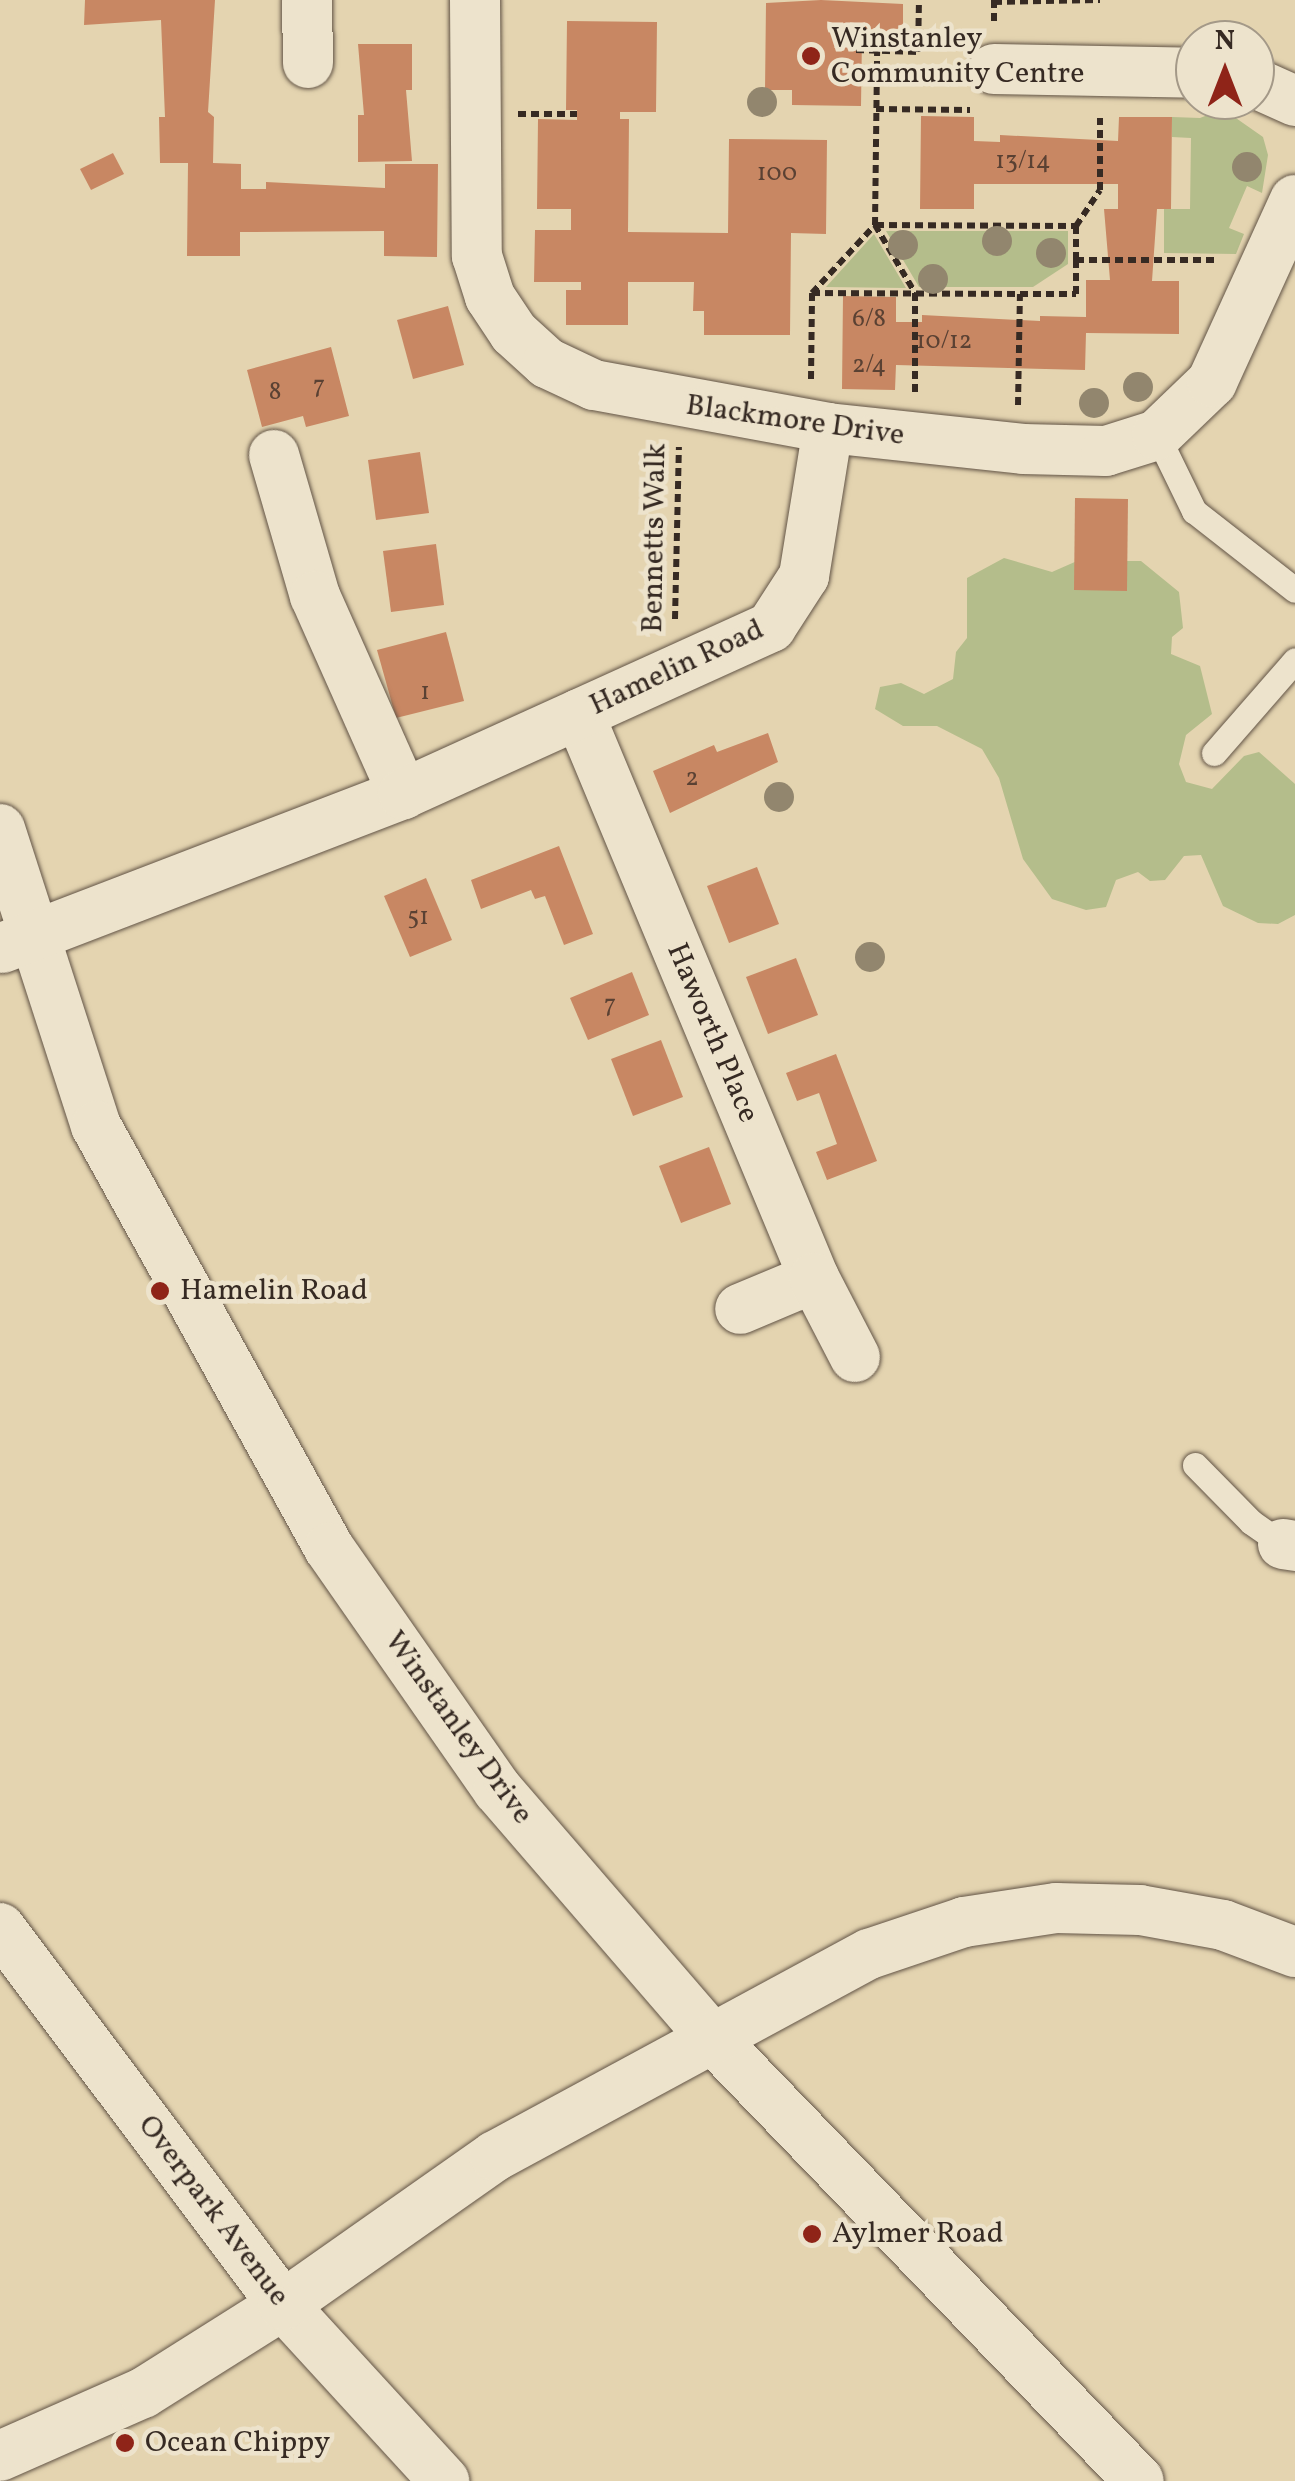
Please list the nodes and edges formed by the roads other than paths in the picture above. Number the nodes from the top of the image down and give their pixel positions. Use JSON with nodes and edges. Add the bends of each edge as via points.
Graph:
{"nodes":[{"id":1,"x":306,"y":0,"type":"edge"},
{"id":2,"x":476,"y":0,"type":"edge"},
{"id":3,"x":308,"y":64,"type":"dead end"},
{"id":4,"x":994,"y":69,"type":"road end"},
{"id":5,"x":1175,"y":73,"type":"edge"},
{"id":6,"x":1295,"y":200,"type":"edge"},
{"id":7,"x":1277,"y":259,"type":"edge"},
{"id":8,"x":820,"y":427,"type":"junction"},
{"id":9,"x":1157,"y":436,"type":"junction"},
{"id":10,"x":274,"y":455,"type":"dead end"},
{"id":11,"x":1295,"y":590,"type":"edge"},
{"id":12,"x":1295,"y":660,"type":"edge"},
{"id":13,"x":580,"y":714,"type":"junction"},
{"id":14,"x":1214,"y":753,"type":"dead end"},
{"id":15,"x":403,"y":794,"type":"junction"},
{"id":16,"x":0,"y":829,"type":"edge"},
{"id":17,"x":16,"y":944,"type":"edge"},
{"id":18,"x":814,"y":1278,"type":"junction"},
{"id":19,"x":740,"y":1309,"type":"dead end"},
{"id":20,"x":854,"y":1357,"type":"dead end"},
{"id":21,"x":1194,"y":1466,"type":"dead end"},
{"id":22,"x":1289,"y":1545,"type":"edge"},
{"id":23,"x":0,"y":1928,"type":"edge"},
{"id":24,"x":1295,"y":1952,"type":"edge"},
{"id":25,"x":714,"y":2040,"type":"junction"},
{"id":26,"x":283,"y":2305,"type":"junction"},
{"id":27,"x":0,"y":2456,"type":"edge"},
{"id":28,"x":444,"y":2481,"type":"edge"},
{"id":29,"x":1139,"y":2481,"type":"edge"}],
"edges":[{"from":1,"to":3,"type":"street"},
{"from":2,"to":8,"type":"street","name":"Blackmore Drive","via":[[477,256],[490,297],[514,333],[546,363],[594,385]]},
{"from":4,"to":5,"type":"street"},
{"from":6,"to":7,"type":"street","name":"Blackmore Drive"},
{"from":7,"to":9,"type":"street","name":"Blackmore Drive","via":[[1212,382]]},
{"from":8,"to":9,"type":"street","name":"Blackmore Drive","via":[[1106,451]]},
{"from":8,"to":13,"type":"street","name":"Hamelin Road","via":[[811,548],[791,602],[771,627]]},
{"from":9,"to":11,"type":"lane","via":[[1194,511]]},
{"from":10,"to":15,"type":"street","via":[[315,596]]},
{"from":12,"to":14,"type":"lane"},
{"from":13,"to":15,"type":"street","name":"Hamelin Road"},
{"from":13,"to":18,"type":"street","name":"Haworth Place"},
{"from":15,"to":17,"type":"street","name":"Hamelin Road"},
{"from":16,"to":17,"type":"street","name":"Winstanley Drive"},
{"from":17,"to":25,"type":"street","name":"Winstanley Drive","via":[[96,1126],[328,1548],[498,1790]]},
{"from":18,"to":19,"type":"street"},
{"from":18,"to":20,"type":"street","name":"Haworth Place"},
{"from":21,"to":22,"type":"lane","via":[[1250,1522]]},
{"from":23,"to":26,"type":"street","name":"Overpark Avenue"},
{"from":24,"to":25,"type":"street","via":[[1223,1925],[1140,1910],[1056,1908],[982,1919],[869,1954]]},
{"from":25,"to":26,"type":"street","via":[[494,2156]]},
{"from":25,"to":29,"type":"street","name":"Winstanley Drive"},
{"from":26,"to":27,"type":"street","via":[[142,2394]]},
{"from":26,"to":28,"type":"street","name":"Overpark Avenue"}]}
